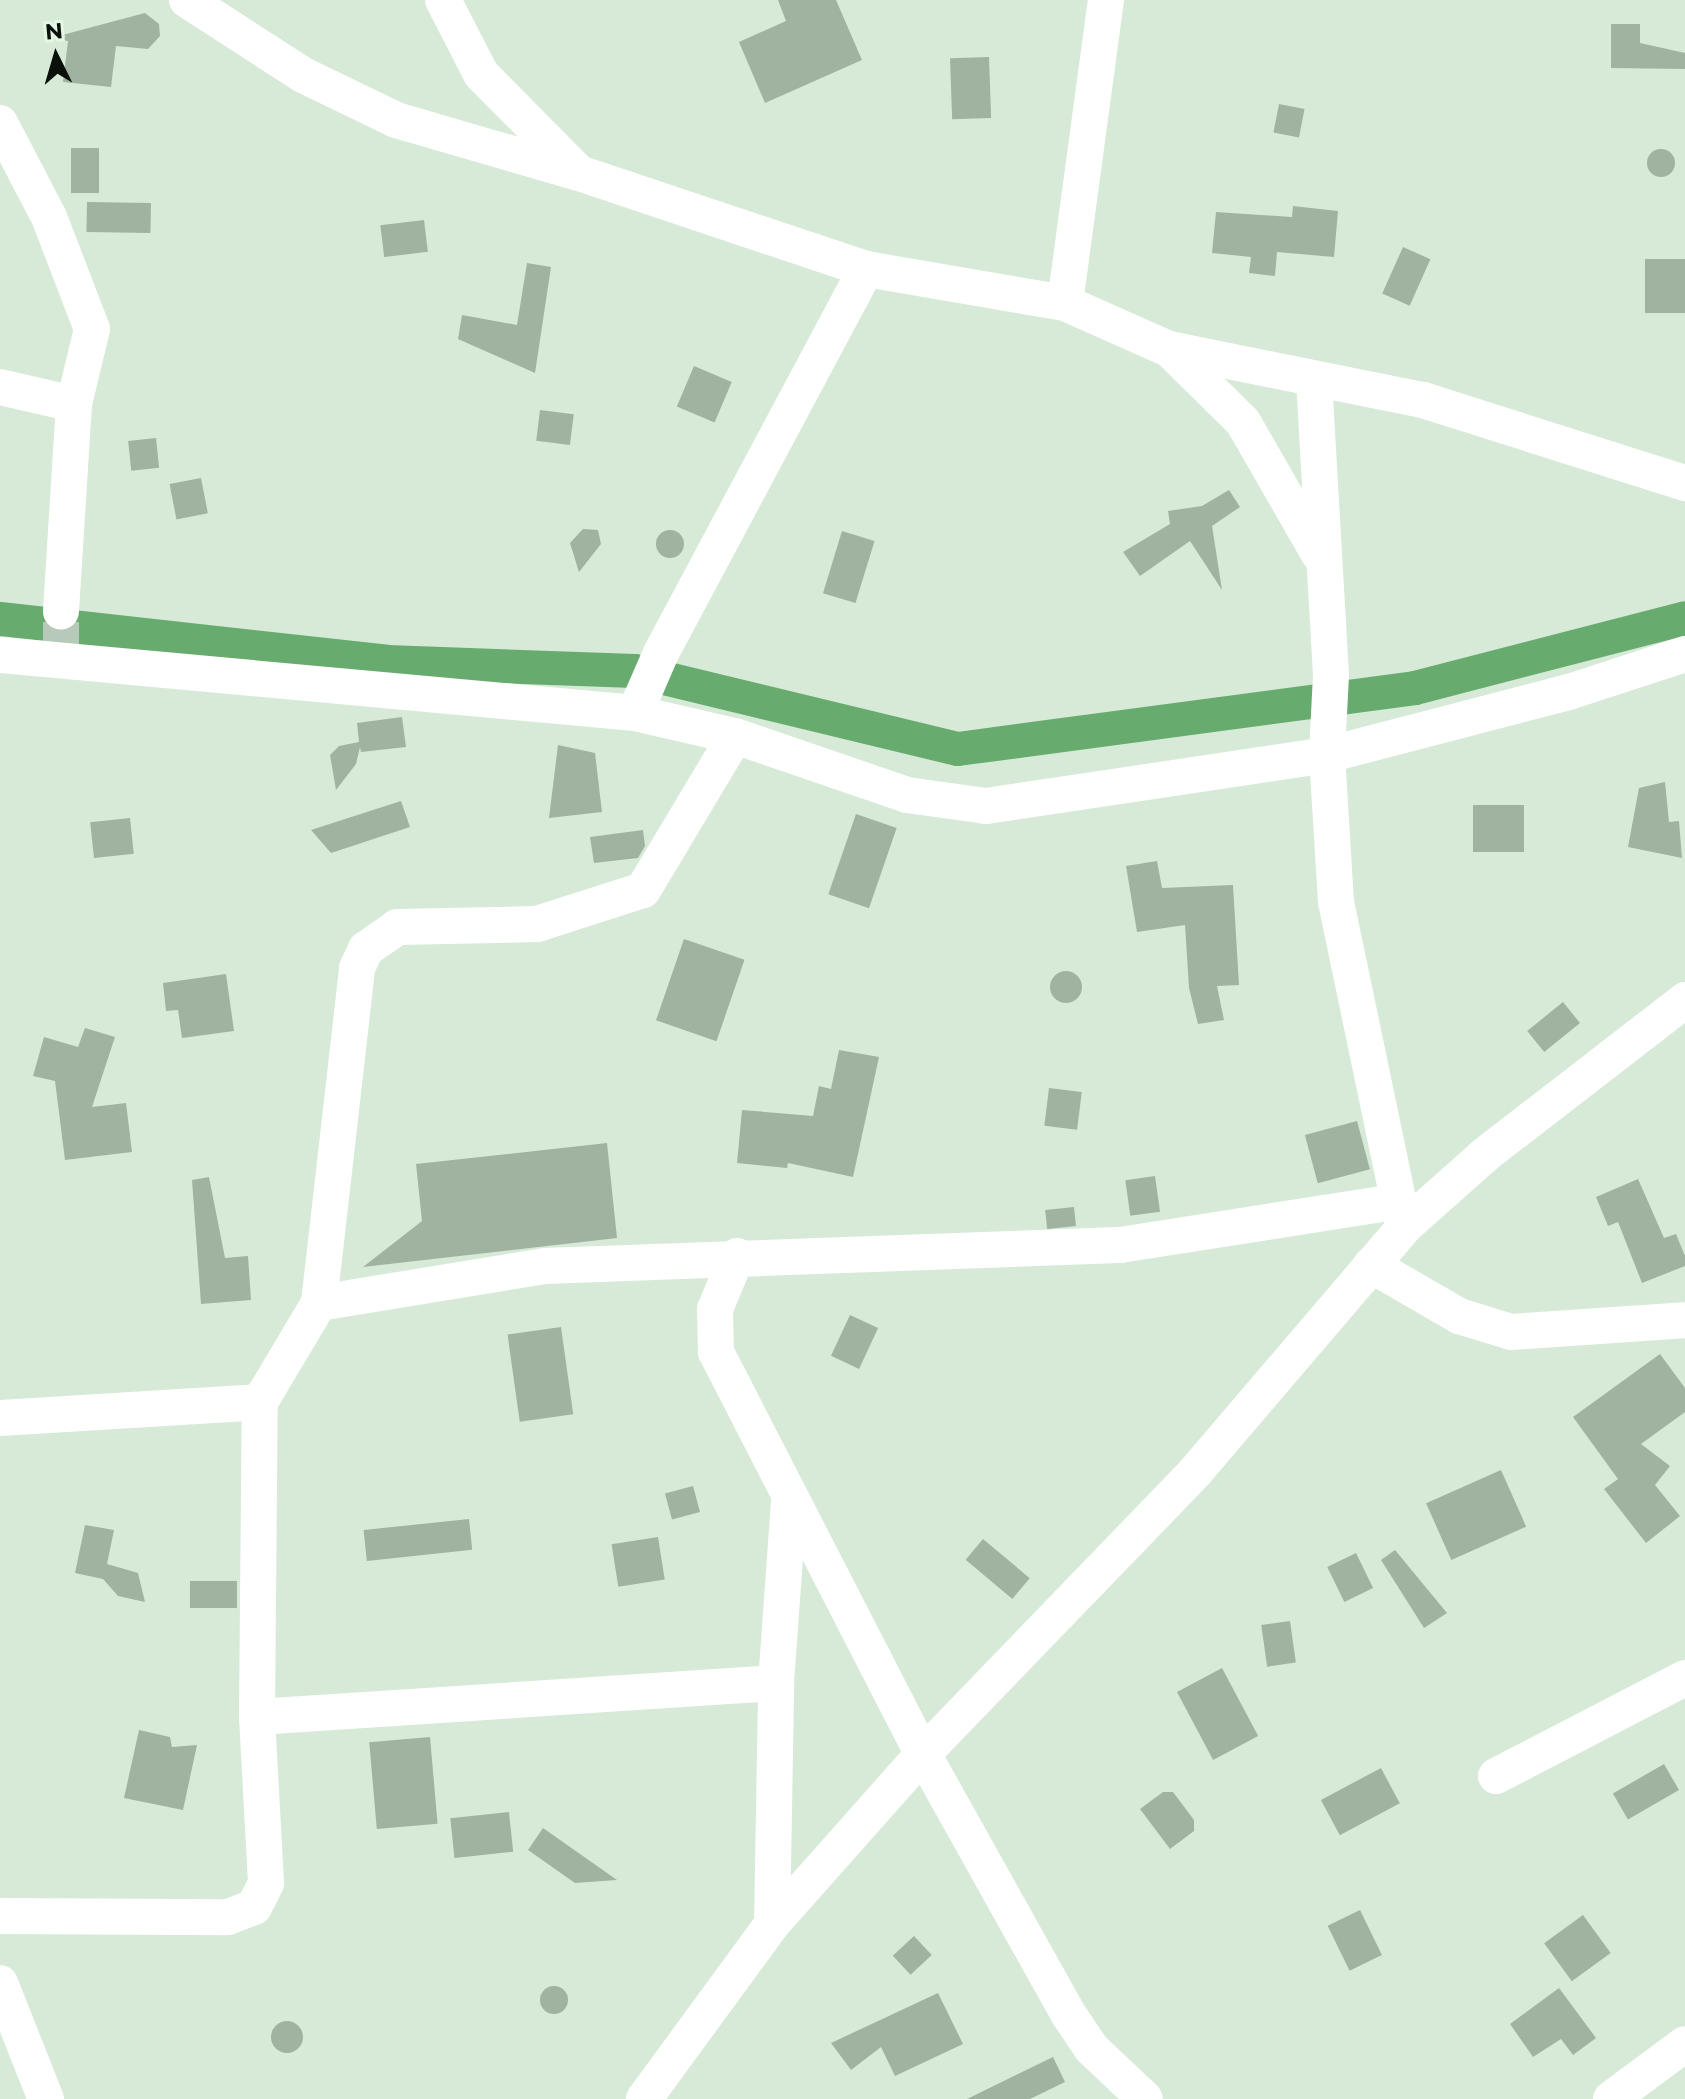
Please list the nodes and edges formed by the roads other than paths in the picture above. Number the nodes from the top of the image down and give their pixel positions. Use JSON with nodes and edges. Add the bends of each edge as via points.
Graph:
{"nodes":[{"id":1,"x":187,"y":0,"type":"edge"},
{"id":2,"x":443,"y":0,"type":"edge"},
{"id":3,"x":1106,"y":0,"type":"edge"},
{"id":4,"x":0,"y":123,"type":"edge"},
{"id":5,"x":579,"y":173,"type":"junction"},
{"id":6,"x":866,"y":269,"type":"junction"},
{"id":7,"x":1065,"y":303,"type":"junction"},
{"id":8,"x":1169,"y":349,"type":"junction"},
{"id":9,"x":1314,"y":380,"type":"junction"},
{"id":10,"x":0,"y":387,"type":"edge"},
{"id":11,"x":74,"y":404,"type":"junction"},
{"id":12,"x":1684,"y":481,"type":"edge"},
{"id":13,"x":1324,"y":562,"type":"junction"},
{"id":14,"x":61,"y":612,"type":"tunnel mouth"},
{"id":15,"x":1685,"y":654,"type":"edge"},
{"id":16,"x":0,"y":655,"type":"edge"},
{"id":17,"x":635,"y":713,"type":"junction"},
{"id":18,"x":735,"y":736,"type":"junction"},
{"id":19,"x":1327,"y":755,"type":"junction"},
{"id":20,"x":1685,"y":1000,"type":"edge"},
{"id":21,"x":1400,"y":1214,"type":"junction"},
{"id":22,"x":737,"y":1256,"type":"junction"},
{"id":23,"x":1371,"y":1265,"type":"junction"},
{"id":24,"x":319,"y":1303,"type":"junction"},
{"id":25,"x":1685,"y":1320,"type":"edge"},
{"id":26,"x":260,"y":1402,"type":"junction"},
{"id":27,"x":0,"y":1418,"type":"edge"},
{"id":28,"x":789,"y":1502,"type":"junction"},
{"id":29,"x":1685,"y":1678,"type":"edge"},
{"id":30,"x":776,"y":1683,"type":"junction"},
{"id":31,"x":257,"y":1717,"type":"junction"},
{"id":32,"x":923,"y":1754,"type":"junction"},
{"id":33,"x":1496,"y":1776,"type":"dead end"},
{"id":34,"x":0,"y":1916,"type":"edge"},
{"id":35,"x":772,"y":1924,"type":"junction"},
{"id":36,"x":0,"y":1983,"type":"edge"},
{"id":37,"x":1685,"y":2044,"type":"edge"},
{"id":38,"x":46,"y":2099,"type":"edge"},
{"id":39,"x":644,"y":2099,"type":"edge"},
{"id":40,"x":1145,"y":2099,"type":"edge"},
{"id":41,"x":1611,"y":2099,"type":"edge"}],
"edges":[{"from":1,"to":5,"type":"street","via":[[349,100],[396,120]]},
{"from":2,"to":5,"type":"street","via":[[481,74]]},
{"from":3,"to":7,"type":"street"},
{"from":4,"to":11,"type":"street","via":[[49,217],[92,329]]},
{"from":5,"to":6,"type":"street"},
{"from":6,"to":7,"type":"street"},
{"from":6,"to":17,"type":"street","via":[[661,653]]},
{"from":7,"to":8,"type":"street"},
{"from":8,"to":9,"type":"street"},
{"from":8,"to":13,"type":"street","via":[[1243,422]]},
{"from":9,"to":12,"type":"street","via":[[1461,410]]},
{"from":9,"to":13,"type":"street"},
{"from":10,"to":11,"type":"street"},
{"from":11,"to":14,"type":"street"},
{"from":13,"to":19,"type":"street","via":[[1331,675]]},
{"from":15,"to":19,"type":"street","via":[[1569,692]]},
{"from":16,"to":17,"type":"street"},
{"from":17,"to":18,"type":"street"},
{"from":18,"to":19,"type":"street","via":[[907,795],[986,806]]},
{"from":18,"to":24,"type":"street","via":[[643,890],[537,924],[397,927],[366,949],[357,968]]},
{"from":19,"to":21,"type":"street","via":[[1336,902]]},
{"from":20,"to":21,"type":"street"},
{"from":21,"to":22,"type":"street","via":[[1120,1245]]},
{"from":21,"to":23,"type":"street"},
{"from":22,"to":24,"type":"street","via":[[545,1266]]},
{"from":22,"to":28,"type":"street","via":[[715,1309],[716,1352]]},
{"from":23,"to":25,"type":"street","via":[[1459,1316],[1511,1332]]},
{"from":23,"to":32,"type":"street","via":[[1196,1471]]},
{"from":24,"to":26,"type":"street"},
{"from":26,"to":27,"type":"street"},
{"from":26,"to":31,"type":"street"},
{"from":28,"to":30,"type":"street"},
{"from":28,"to":32,"type":"street"},
{"from":29,"to":33,"type":"street"},
{"from":30,"to":31,"type":"street"},
{"from":30,"to":35,"type":"street"},
{"from":31,"to":34,"type":"street","via":[[266,1883],[254,1907],[228,1917]]},
{"from":32,"to":35,"type":"street"},
{"from":32,"to":40,"type":"street","via":[[1069,2015],[1091,2048]]},
{"from":35,"to":39,"type":"street"},
{"from":36,"to":38,"type":"street"},
{"from":37,"to":41,"type":"street"}]}
